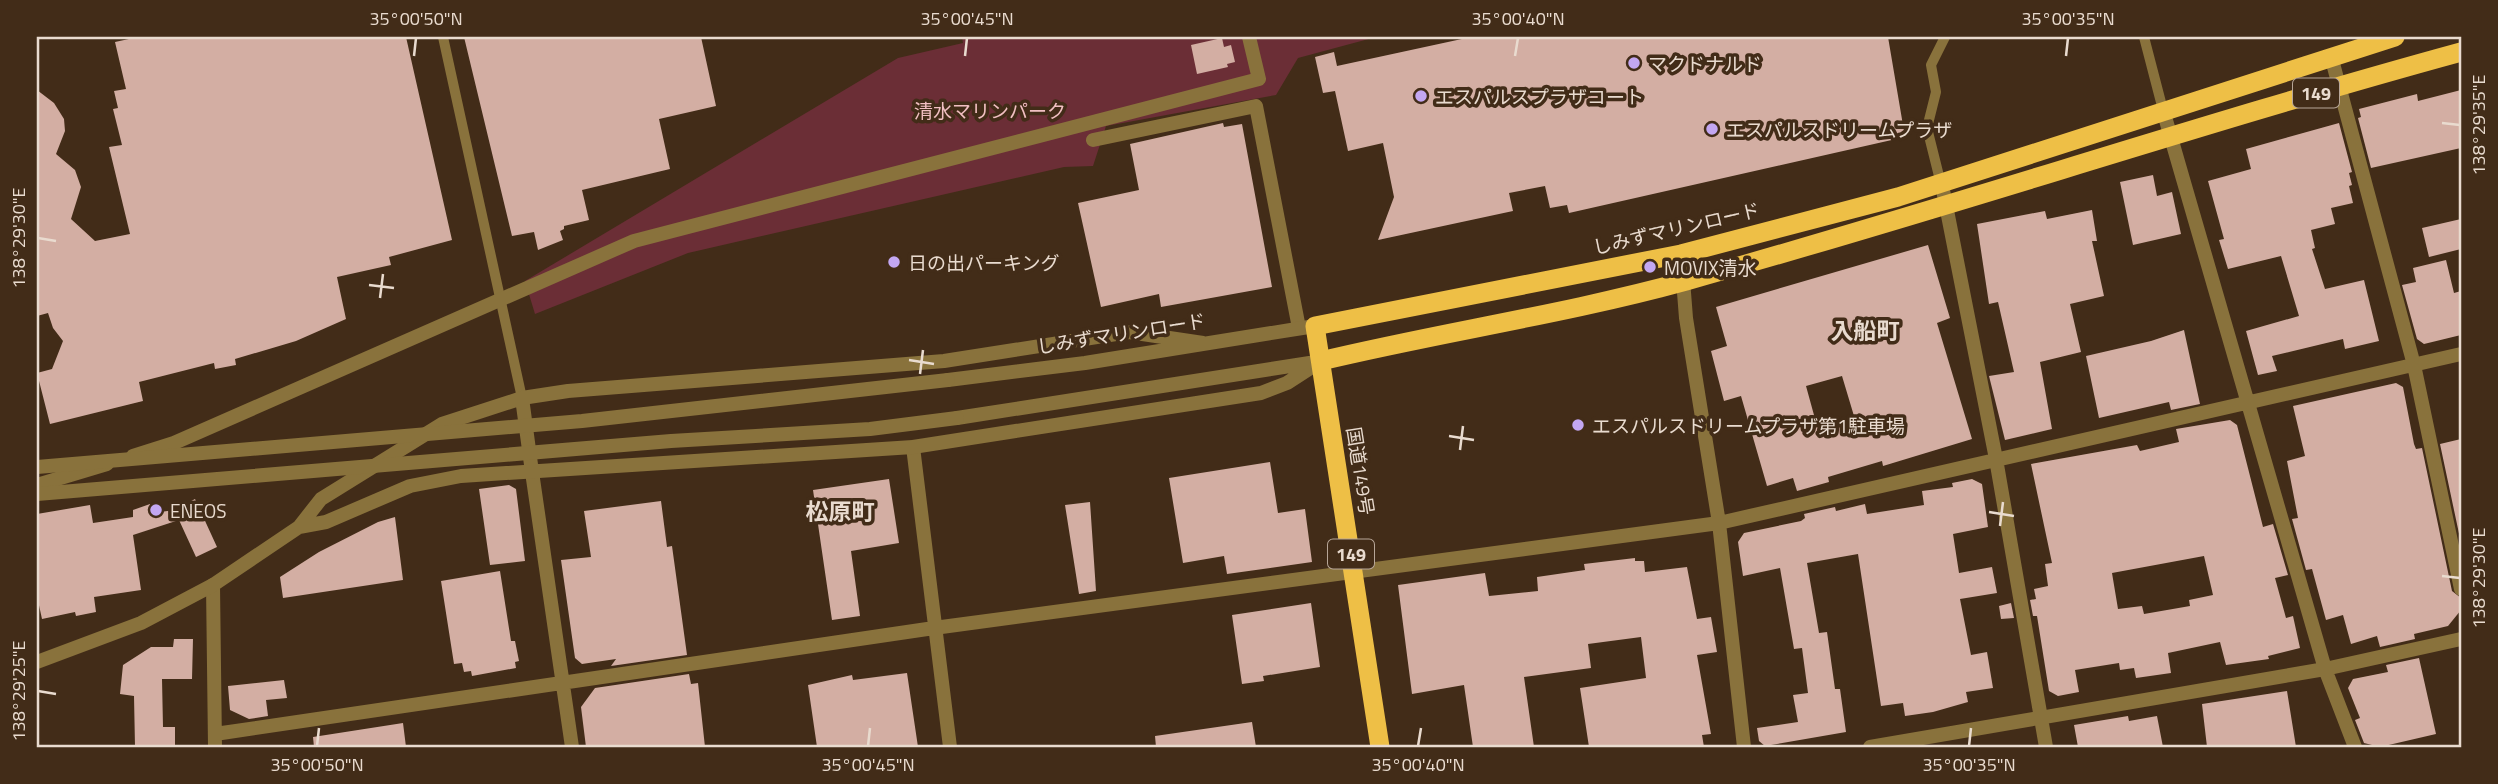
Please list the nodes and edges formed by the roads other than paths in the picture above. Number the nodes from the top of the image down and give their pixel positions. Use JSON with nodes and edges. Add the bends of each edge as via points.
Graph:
{"nodes":[{"id":1,"x":443,"y":37,"type":"edge"},
{"id":2,"x":1249,"y":37,"type":"edge"},
{"id":3,"x":1945,"y":37,"type":"edge"},
{"id":4,"x":2144,"y":37,"type":"edge"},
{"id":5,"x":2395,"y":37,"type":"edge"},
{"id":6,"x":2461,"y":52,"type":"edge"},
{"id":7,"x":2331,"y":57,"type":"junction"},
{"id":8,"x":2340,"y":85,"type":"junction"},
{"id":9,"x":2163,"y":110,"type":"junction"},
{"id":10,"x":2173,"y":138,"type":"junction"},
{"id":11,"x":1093,"y":140,"type":"dead end"},
{"id":12,"x":1942,"y":185,"type":"junction"},
{"id":13,"x":1945,"y":205,"type":"junction"},
{"id":14,"x":1681,"y":254,"type":"junction"},
{"id":15,"x":1683,"y":282,"type":"junction"},
{"id":16,"x":500,"y":299,"type":"junction"},
{"id":17,"x":1307,"y":327,"type":"junction"},
{"id":18,"x":1203,"y":343,"type":"junction"},
{"id":19,"x":2461,"y":354,"type":"edge"},
{"id":20,"x":1321,"y":361,"type":"junction"},
{"id":21,"x":2414,"y":365,"type":"junction"},
{"id":22,"x":522,"y":398,"type":"junction"},
{"id":23,"x":2250,"y":401,"type":"junction"},
{"id":24,"x":913,"y":447,"type":"junction"},
{"id":25,"x":1996,"y":459,"type":"junction"},
{"id":26,"x":37,"y":467,"type":"edge"},
{"id":27,"x":532,"y":472,"type":"junction"},
{"id":28,"x":37,"y":485,"type":"edge"},
{"id":29,"x":37,"y":494,"type":"edge"},
{"id":30,"x":1719,"y":523,"type":"junction"},
{"id":31,"x":299,"y":527,"type":"junction"},
{"id":32,"x":1353,"y":573,"type":"junction"},
{"id":33,"x":213,"y":584,"type":"junction"},
{"id":34,"x":2461,"y":589,"type":"edge"},
{"id":35,"x":934,"y":628,"type":"junction"},
{"id":36,"x":2461,"y":639,"type":"edge"},
{"id":37,"x":37,"y":662,"type":"edge"},
{"id":38,"x":2325,"y":669,"type":"junction"},
{"id":39,"x":563,"y":683,"type":"junction"},
{"id":40,"x":2040,"y":717,"type":"junction"},
{"id":41,"x":215,"y":741,"type":"edge"},
{"id":42,"x":572,"y":747,"type":"edge"},
{"id":43,"x":950,"y":747,"type":"edge"},
{"id":44,"x":1380,"y":747,"type":"edge"},
{"id":45,"x":1744,"y":747,"type":"edge"},
{"id":46,"x":1870,"y":747,"type":"edge"},
{"id":47,"x":2046,"y":747,"type":"edge"},
{"id":48,"x":2355,"y":747,"type":"edge"}],
"edges":[{"from":1,"to":16,"type":"lane"},
{"from":2,"to":16,"type":"street","via":[[1259,79],[634,241]]},
{"from":3,"to":12,"type":"lane","via":[[1931,65],[1936,92],[1927,128]]},
{"from":4,"to":9,"type":"lane"},
{"from":5,"to":7,"type":"highway","name":"しみずマリンロード","number":"149"},
{"from":6,"to":8,"type":"highway","number":"149"},
{"from":7,"to":8,"type":"street"},
{"from":7,"to":9,"type":"highway","name":"しみずマリンロード","number":"149"},
{"from":8,"to":10,"type":"highway","number":"149"},
{"from":8,"to":21,"type":"street"},
{"from":9,"to":10,"type":"street"},
{"from":9,"to":12,"type":"highway","name":"しみずマリンロード","number":"149"},
{"from":10,"to":13,"type":"highway","number":"149"},
{"from":10,"to":23,"type":"street"},
{"from":11,"to":17,"type":"street","via":[[1256,106]]},
{"from":12,"to":13,"type":"street"},
{"from":12,"to":14,"type":"highway","name":"しみずマリンロード","number":"149"},
{"from":13,"to":15,"type":"highway","number":"149"},
{"from":13,"to":25,"type":"street"},
{"from":14,"to":15,"type":"street"},
{"from":14,"to":17,"type":"highway","name":"しみずマリンロード","number":"149"},
{"from":15,"to":20,"type":"highway","number":"149"},
{"from":15,"to":30,"type":"street"},
{"from":16,"to":22,"type":"lane"},
{"from":16,"to":28,"type":"street","via":[[174,443]]},
{"from":17,"to":18,"type":"street","name":"しみずマリンロード"},
{"from":17,"to":20,"type":"highway","name":"国道149号","number":"149"},
{"from":18,"to":22,"type":"street","via":[[1129,332],[944,361]]},
{"from":18,"to":26,"type":"street","name":"しみずマリンロード","bridge":true,"via":[[1085,363],[583,421]]},
{"from":19,"to":21,"type":"street"},
{"from":20,"to":24,"type":"street","via":[[1261,393]]},
{"from":20,"to":29,"type":"street","bridge":true,"via":[[870,429],[658,442]]},
{"from":20,"to":32,"type":"highway","name":"国道149号","number":"149"},
{"from":21,"to":23,"type":"street"},
{"from":21,"to":34,"type":"street"},
{"from":22,"to":27,"type":"street"},
{"from":22,"to":31,"type":"street","via":[[442,425],[321,499]]},
{"from":23,"to":25,"type":"street"},
{"from":23,"to":38,"type":"street"},
{"from":24,"to":27,"type":"street"},
{"from":24,"to":35,"type":"street"},
{"from":25,"to":30,"type":"street"},
{"from":25,"to":40,"type":"street"},
{"from":27,"to":31,"type":"street","via":[[410,486],[326,522]]},
{"from":27,"to":39,"type":"street"},
{"from":30,"to":32,"type":"street"},
{"from":30,"to":45,"type":"street"},
{"from":31,"to":33,"type":"street"},
{"from":32,"to":35,"type":"street"},
{"from":32,"to":44,"type":"highway","name":"国道149号","number":"149"},
{"from":33,"to":37,"type":"street","via":[[141,623]]},
{"from":33,"to":41,"type":"street"},
{"from":35,"to":39,"type":"street"},
{"from":35,"to":43,"type":"street"},
{"from":36,"to":38,"type":"street"},
{"from":38,"to":40,"type":"street"},
{"from":38,"to":48,"type":"street"},
{"from":39,"to":41,"type":"street"},
{"from":39,"to":42,"type":"street"},
{"from":40,"to":46,"type":"street"},
{"from":40,"to":47,"type":"street"}]}
